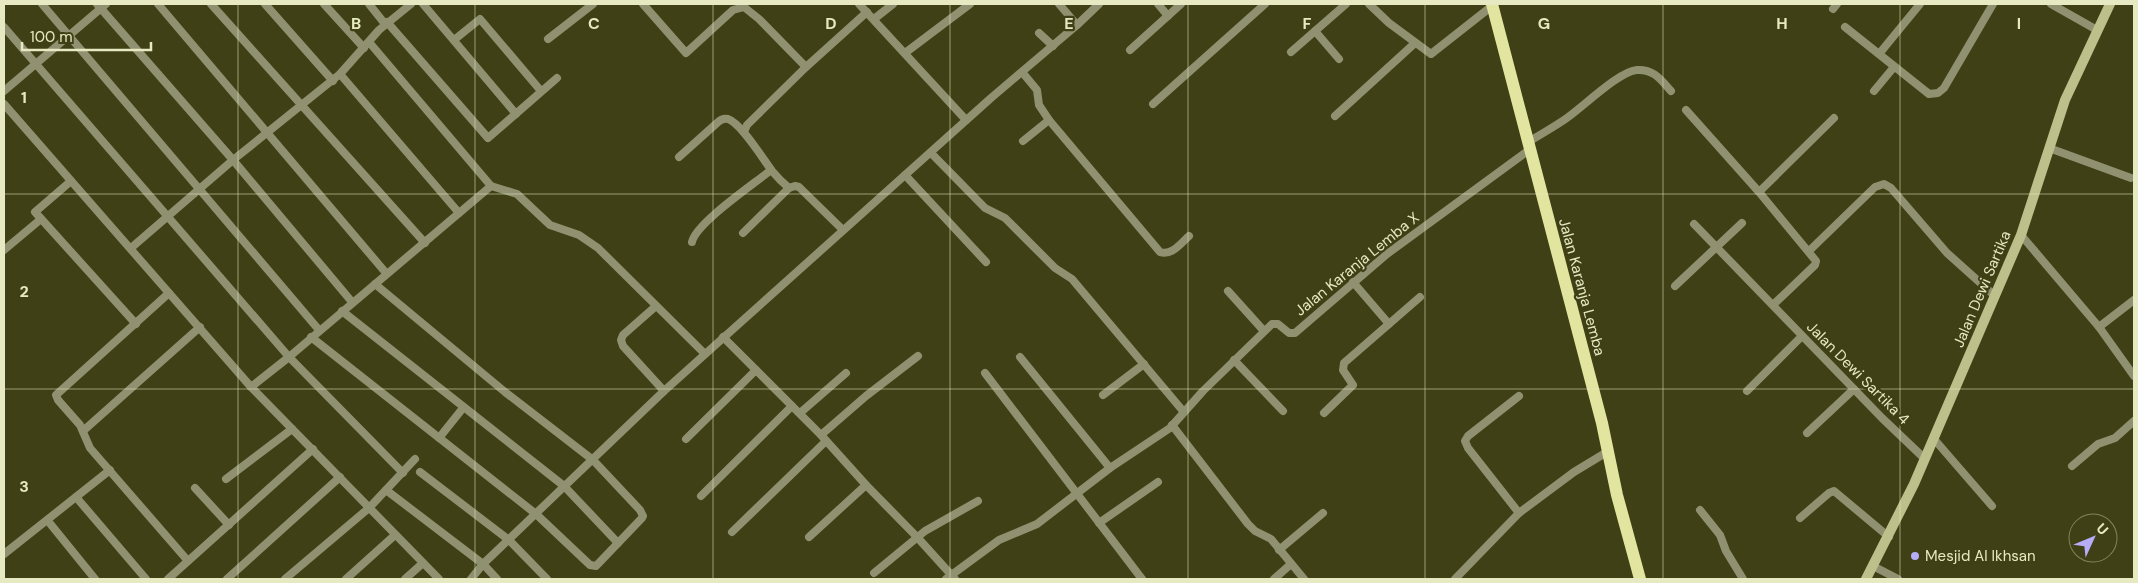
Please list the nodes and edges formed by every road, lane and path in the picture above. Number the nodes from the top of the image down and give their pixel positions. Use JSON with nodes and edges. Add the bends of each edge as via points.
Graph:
{"nodes":[{"id":1,"x":42,"y":4,"type":"edge"},
{"id":2,"x":158,"y":4,"type":"edge"},
{"id":3,"x":211,"y":4,"type":"edge"},
{"id":4,"x":265,"y":4,"type":"edge"},
{"id":5,"x":324,"y":4,"type":"edge"},
{"id":6,"x":368,"y":4,"type":"edge"},
{"id":7,"x":410,"y":4,"type":"edge"},
{"id":8,"x":423,"y":4,"type":"edge"},
{"id":9,"x":593,"y":4,"type":"edge"},
{"id":10,"x":643,"y":4,"type":"edge"},
{"id":11,"x":859,"y":4,"type":"edge"},
{"id":12,"x":893,"y":4,"type":"edge"},
{"id":13,"x":970,"y":4,"type":"edge"},
{"id":14,"x":1059,"y":4,"type":"edge"},
{"id":15,"x":1099,"y":4,"type":"edge"},
{"id":16,"x":1158,"y":4,"type":"edge"},
{"id":17,"x":1182,"y":4,"type":"edge"},
{"id":18,"x":1265,"y":4,"type":"edge"},
{"id":19,"x":1346,"y":4,"type":"edge"},
{"id":20,"x":1369,"y":4,"type":"edge"},
{"id":21,"x":1920,"y":4,"type":"edge"},
{"id":22,"x":1982,"y":4,"type":"edge"},
{"id":23,"x":2051,"y":4,"type":"edge"},
{"id":24,"x":2110,"y":4,"type":"edge"},
{"id":25,"x":101,"y":5,"type":"edge"},
{"id":26,"x":1492,"y":5,"type":"edge"},
{"id":27,"x":1991,"y":7,"type":"edge"},
{"id":28,"x":867,"y":12,"type":"junction"},
{"id":29,"x":1168,"y":16,"type":"junction"},
{"id":30,"x":874,"y":19,"type":"junction"},
{"id":31,"x":386,"y":23,"type":"junction"},
{"id":32,"x":1077,"y":25,"type":"junction"},
{"id":33,"x":4,"y":27,"type":"edge"},
{"id":34,"x":1845,"y":27,"type":"dead end"},
{"id":35,"x":2097,"y":30,"type":"junction"},
{"id":36,"x":1315,"y":31,"type":"junction"},
{"id":37,"x":1040,"y":33,"type":"dead end"},
{"id":38,"x":69,"y":36,"type":"junction"},
{"id":39,"x":548,"y":39,"type":"dead end"},
{"id":40,"x":454,"y":40,"type":"junction"},
{"id":41,"x":1415,"y":43,"type":"junction"},
{"id":42,"x":366,"y":45,"type":"junction"},
{"id":43,"x":1053,"y":46,"type":"junction"},
{"id":44,"x":1130,"y":50,"type":"dead end"},
{"id":45,"x":905,"y":52,"type":"junction"},
{"id":46,"x":1290,"y":52,"type":"dead end"},
{"id":47,"x":1879,"y":54,"type":"junction"},
{"id":48,"x":1339,"y":59,"type":"dead end"},
{"id":49,"x":36,"y":64,"type":"junction"},
{"id":50,"x":806,"y":67,"type":"junction"},
{"id":51,"x":1894,"y":67,"type":"junction"},
{"id":52,"x":1022,"y":72,"type":"junction"},
{"id":53,"x":340,"y":74,"type":"junction"},
{"id":54,"x":557,"y":78,"type":"dead end"},
{"id":55,"x":333,"y":81,"type":"junction"},
{"id":56,"x":4,"y":91,"type":"edge"},
{"id":57,"x":541,"y":91,"type":"junction"},
{"id":58,"x":1671,"y":91,"type":"dead end"},
{"id":59,"x":1874,"y":91,"type":"dead end"},
{"id":60,"x":4,"y":104,"type":"edge"},
{"id":61,"x":301,"y":104,"type":"junction"},
{"id":62,"x":1153,"y":104,"type":"dead end"},
{"id":63,"x":1686,"y":110,"type":"dead end"},
{"id":64,"x":516,"y":114,"type":"junction"},
{"id":65,"x":1335,"y":116,"type":"dead end"},
{"id":66,"x":1834,"y":118,"type":"dead end"},
{"id":67,"x":966,"y":120,"type":"junction"},
{"id":68,"x":1049,"y":120,"type":"junction"},
{"id":69,"x":744,"y":132,"type":"junction"},
{"id":70,"x":268,"y":133,"type":"junction"},
{"id":71,"x":1023,"y":141,"type":"dead end"},
{"id":72,"x":1528,"y":146,"type":"junction"},
{"id":73,"x":2049,"y":148,"type":"junction"},
{"id":74,"x":931,"y":153,"type":"junction"},
{"id":75,"x":679,"y":157,"type":"dead end"},
{"id":76,"x":233,"y":160,"type":"junction"},
{"id":77,"x":771,"y":170,"type":"junction"},
{"id":78,"x":905,"y":175,"type":"junction"},
{"id":79,"x":2131,"y":178,"type":"dead end"},
{"id":80,"x":72,"y":181,"type":"junction"},
{"id":81,"x":491,"y":186,"type":"junction"},
{"id":82,"x":789,"y":188,"type":"junction"},
{"id":83,"x":200,"y":189,"type":"junction"},
{"id":84,"x":1759,"y":192,"type":"junction"},
{"id":85,"x":459,"y":213,"type":"junction"},
{"id":86,"x":167,"y":217,"type":"junction"},
{"id":87,"x":41,"y":219,"type":"junction"},
{"id":88,"x":1742,"y":223,"type":"dead end"},
{"id":89,"x":1694,"y":224,"type":"dead end"},
{"id":90,"x":843,"y":230,"type":"junction"},
{"id":91,"x":743,"y":233,"type":"dead end"},
{"id":92,"x":2021,"y":235,"type":"junction"},
{"id":93,"x":1190,"y":236,"type":"dead end"},
{"id":94,"x":692,"y":242,"type":"dead end"},
{"id":95,"x":425,"y":243,"type":"junction"},
{"id":96,"x":1716,"y":247,"type":"junction"},
{"id":97,"x":130,"y":248,"type":"junction"},
{"id":98,"x":4,"y":250,"type":"edge"},
{"id":99,"x":1809,"y":251,"type":"junction"},
{"id":100,"x":986,"y":262,"type":"dead end"},
{"id":101,"x":386,"y":273,"type":"junction"},
{"id":102,"x":1353,"y":282,"type":"junction"},
{"id":103,"x":375,"y":284,"type":"junction"},
{"id":104,"x":1675,"y":286,"type":"dead end"},
{"id":105,"x":1228,"y":291,"type":"dead end"},
{"id":106,"x":169,"y":293,"type":"junction"},
{"id":107,"x":1995,"y":296,"type":"junction"},
{"id":108,"x":1420,"y":297,"type":"dead end"},
{"id":109,"x":2134,"y":300,"type":"edge"},
{"id":110,"x":352,"y":302,"type":"junction"},
{"id":111,"x":1773,"y":305,"type":"junction"},
{"id":112,"x":656,"y":306,"type":"junction"},
{"id":113,"x":342,"y":311,"type":"junction"},
{"id":114,"x":136,"y":324,"type":"junction"},
{"id":115,"x":1389,"y":324,"type":"junction"},
{"id":116,"x":200,"y":327,"type":"junction"},
{"id":117,"x":2100,"y":327,"type":"junction"},
{"id":118,"x":319,"y":330,"type":"junction"},
{"id":119,"x":1264,"y":331,"type":"junction"},
{"id":120,"x":1802,"y":336,"type":"junction"},
{"id":121,"x":311,"y":337,"type":"junction"},
{"id":122,"x":723,"y":337,"type":"junction"},
{"id":123,"x":705,"y":354,"type":"junction"},
{"id":124,"x":918,"y":356,"type":"dead end"},
{"id":125,"x":289,"y":357,"type":"junction"},
{"id":126,"x":1020,"y":357,"type":"dead end"},
{"id":127,"x":1234,"y":360,"type":"junction"},
{"id":128,"x":1144,"y":364,"type":"junction"},
{"id":129,"x":756,"y":370,"type":"junction"},
{"id":130,"x":846,"y":373,"type":"dead end"},
{"id":131,"x":985,"y":374,"type":"dead end"},
{"id":132,"x":2134,"y":376,"type":"edge"},
{"id":133,"x":251,"y":387,"type":"junction"},
{"id":134,"x":1854,"y":389,"type":"junction"},
{"id":135,"x":664,"y":391,"type":"junction"},
{"id":136,"x":1747,"y":391,"type":"dead end"},
{"id":137,"x":1102,"y":395,"type":"dead end"},
{"id":138,"x":1519,"y":396,"type":"dead end"},
{"id":139,"x":792,"y":406,"type":"junction"},
{"id":140,"x":463,"y":408,"type":"junction"},
{"id":141,"x":1183,"y":411,"type":"junction"},
{"id":142,"x":1283,"y":411,"type":"dead end"},
{"id":143,"x":800,"y":413,"type":"junction"},
{"id":144,"x":1324,"y":413,"type":"dead end"},
{"id":145,"x":2134,"y":421,"type":"edge"},
{"id":146,"x":1172,"y":426,"type":"junction"},
{"id":147,"x":292,"y":429,"type":"junction"},
{"id":148,"x":82,"y":431,"type":"junction"},
{"id":149,"x":1807,"y":433,"type":"dead end"},
{"id":150,"x":439,"y":438,"type":"junction"},
{"id":151,"x":824,"y":438,"type":"junction"},
{"id":152,"x":686,"y":439,"type":"dead end"},
{"id":153,"x":1934,"y":439,"type":"junction"},
{"id":154,"x":313,"y":450,"type":"junction"},
{"id":155,"x":1607,"y":452,"type":"junction"},
{"id":156,"x":415,"y":459,"type":"dead end"},
{"id":157,"x":1925,"y":459,"type":"junction"},
{"id":158,"x":592,"y":460,"type":"junction"},
{"id":159,"x":2072,"y":466,"type":"dead end"},
{"id":160,"x":1110,"y":468,"type":"junction"},
{"id":161,"x":110,"y":470,"type":"junction"},
{"id":162,"x":420,"y":472,"type":"dead end"},
{"id":163,"x":403,"y":473,"type":"junction"},
{"id":164,"x":340,"y":477,"type":"junction"},
{"id":165,"x":226,"y":479,"type":"dead end"},
{"id":166,"x":1158,"y":482,"type":"dead end"},
{"id":167,"x":866,"y":485,"type":"junction"},
{"id":168,"x":564,"y":486,"type":"junction"},
{"id":169,"x":195,"y":488,"type":"dead end"},
{"id":170,"x":386,"y":490,"type":"junction"},
{"id":171,"x":1076,"y":493,"type":"junction"},
{"id":172,"x":701,"y":496,"type":"dead end"},
{"id":173,"x":76,"y":497,"type":"junction"},
{"id":174,"x":978,"y":500,"type":"dead end"},
{"id":175,"x":1992,"y":506,"type":"dead end"},
{"id":176,"x":369,"y":508,"type":"junction"},
{"id":177,"x":1700,"y":510,"type":"dead end"},
{"id":178,"x":1323,"y":513,"type":"dead end"},
{"id":179,"x":1519,"y":513,"type":"junction"},
{"id":180,"x":536,"y":514,"type":"junction"},
{"id":181,"x":1800,"y":518,"type":"dead end"},
{"id":182,"x":48,"y":521,"type":"junction"},
{"id":183,"x":1099,"y":523,"type":"junction"},
{"id":184,"x":229,"y":525,"type":"junction"},
{"id":185,"x":732,"y":532,"type":"dead end"},
{"id":186,"x":395,"y":535,"type":"junction"},
{"id":187,"x":809,"y":537,"type":"dead end"},
{"id":188,"x":917,"y":537,"type":"junction"},
{"id":189,"x":1889,"y":537,"type":"junction"},
{"id":190,"x":509,"y":540,"type":"junction"},
{"id":191,"x":618,"y":543,"type":"junction"},
{"id":192,"x":1279,"y":550,"type":"junction"},
{"id":193,"x":4,"y":554,"type":"edge"},
{"id":194,"x":188,"y":561,"type":"junction"},
{"id":195,"x":423,"y":563,"type":"junction"},
{"id":196,"x":483,"y":564,"type":"junction"},
{"id":197,"x":1291,"y":564,"type":"junction"},
{"id":198,"x":1873,"y":566,"type":"junction"},
{"id":199,"x":874,"y":573,"type":"dead end"},
{"id":200,"x":951,"y":578,"type":"edge"},
{"id":201,"x":1868,"y":578,"type":"edge"},
{"id":202,"x":95,"y":579,"type":"edge"},
{"id":203,"x":146,"y":579,"type":"edge"},
{"id":204,"x":168,"y":579,"type":"edge"},
{"id":205,"x":227,"y":579,"type":"edge"},
{"id":206,"x":285,"y":579,"type":"edge"},
{"id":207,"x":346,"y":579,"type":"edge"},
{"id":208,"x":405,"y":579,"type":"edge"},
{"id":209,"x":439,"y":579,"type":"edge"},
{"id":210,"x":471,"y":579,"type":"edge"},
{"id":211,"x":496,"y":579,"type":"edge"},
{"id":212,"x":547,"y":579,"type":"edge"},
{"id":213,"x":1142,"y":579,"type":"edge"},
{"id":214,"x":1274,"y":579,"type":"edge"},
{"id":215,"x":1304,"y":579,"type":"edge"},
{"id":216,"x":1455,"y":579,"type":"edge"},
{"id":217,"x":1640,"y":579,"type":"edge"},
{"id":218,"x":1743,"y":579,"type":"edge"},
{"id":219,"x":1898,"y":579,"type":"edge"}],
"edges":[{"from":1,"to":38,"type":"street"},
{"from":2,"to":70,"type":"street"},
{"from":3,"to":61,"type":"street"},
{"from":4,"to":55,"type":"street"},
{"from":5,"to":42,"type":"street"},
{"from":6,"to":31,"type":"street"},
{"from":7,"to":31,"type":"street"},
{"from":8,"to":40,"type":"street"},
{"from":9,"to":39,"type":"street"},
{"from":10,"to":50,"type":"street","via":[[686,53],[733,10],[744,7],[760,19]]},
{"from":11,"to":28,"type":"street"},
{"from":12,"to":30,"type":"street"},
{"from":13,"to":45,"type":"street"},
{"from":14,"to":32,"type":"street"},
{"from":15,"to":32,"type":"street"},
{"from":16,"to":29,"type":"street"},
{"from":17,"to":29,"type":"street"},
{"from":18,"to":62,"type":"street"},
{"from":19,"to":36,"type":"street"},
{"from":20,"to":41,"type":"street"},
{"from":21,"to":47,"type":"street"},
{"from":22,"to":27,"type":"street"},
{"from":23,"to":35,"type":"street"},
{"from":24,"to":35,"type":"main road","name":"Jalan Dewi Sartika"},
{"from":25,"to":38,"type":"street"},
{"from":25,"to":76,"type":"street"},
{"from":26,"to":41,"type":"street","via":[[1433,53],[1429,54]]},
{"from":26,"to":72,"type":"main road","name":"Jalan Karanja Lemba"},
{"from":27,"to":51,"type":"street","via":[[1938,93],[1929,94]]},
{"from":28,"to":30,"type":"street"},
{"from":28,"to":50,"type":"street"},
{"from":29,"to":44,"type":"street"},
{"from":30,"to":45,"type":"street"},
{"from":31,"to":42,"type":"street"},
{"from":31,"to":64,"type":"street","via":[[488,138]]},
{"from":32,"to":43,"type":"street"},
{"from":33,"to":49,"type":"street"},
{"from":34,"to":47,"type":"street"},
{"from":35,"to":73,"type":"main road","name":"Jalan Dewi Sartika","via":[[2068,92]]},
{"from":36,"to":46,"type":"street"},
{"from":36,"to":48,"type":"street"},
{"from":37,"to":43,"type":"street"},
{"from":38,"to":49,"type":"street"},
{"from":38,"to":83,"type":"street"},
{"from":40,"to":57,"type":"street","via":[[480,19]]},
{"from":40,"to":64,"type":"street"},
{"from":41,"to":65,"type":"street"},
{"from":42,"to":53,"type":"street"},
{"from":42,"to":81,"type":"street"},
{"from":43,"to":52,"type":"street"},
{"from":45,"to":67,"type":"street"},
{"from":47,"to":51,"type":"street"},
{"from":49,"to":56,"type":"street"},
{"from":49,"to":86,"type":"street"},
{"from":50,"to":69,"type":"street","via":[[747,125]]},
{"from":51,"to":59,"type":"street"},
{"from":52,"to":67,"type":"street"},
{"from":52,"to":68,"type":"street","via":[[1037,90],[1039,105]]},
{"from":53,"to":55,"type":"street"},
{"from":53,"to":85,"type":"street"},
{"from":54,"to":57,"type":"street"},
{"from":55,"to":61,"type":"street"},
{"from":57,"to":64,"type":"street"},
{"from":58,"to":72,"type":"street","name":"Jalan Karanja Lemba X","via":[[1652,72],[1639,70],[1626,74]]},
{"from":60,"to":80,"type":"street"},
{"from":61,"to":70,"type":"street"},
{"from":61,"to":95,"type":"street"},
{"from":63,"to":84,"type":"street"},
{"from":66,"to":84,"type":"street"},
{"from":67,"to":74,"type":"street"},
{"from":68,"to":71,"type":"street"},
{"from":68,"to":93,"type":"street","via":[[1160,252],[1170,252]]},
{"from":69,"to":75,"type":"street","via":[[724,119]]},
{"from":69,"to":77,"type":"street"},
{"from":70,"to":76,"type":"street"},
{"from":70,"to":101,"type":"street"},
{"from":72,"to":102,"type":"street","name":"Jalan Karanja Lemba X"},
{"from":72,"to":155,"type":"main road","name":"Jalan Karanja Lemba"},
{"from":73,"to":79,"type":"street"},
{"from":73,"to":92,"type":"main road","name":"Jalan Dewi Sartika"},
{"from":74,"to":78,"type":"street"},
{"from":74,"to":128,"type":"street","via":[[990,212],[1005,218],[1055,268],[1072,279]]},
{"from":76,"to":83,"type":"street"},
{"from":76,"to":110,"type":"street"},
{"from":77,"to":82,"type":"street"},
{"from":77,"to":94,"type":"street","via":[[704,225]]},
{"from":78,"to":90,"type":"street"},
{"from":78,"to":100,"type":"street"},
{"from":80,"to":87,"type":"street","via":[[36,211]]},
{"from":80,"to":97,"type":"street"},
{"from":81,"to":85,"type":"street"},
{"from":81,"to":112,"type":"street","via":[[518,194],[550,225],[578,235],[598,248]]},
{"from":82,"to":90,"type":"street","via":[[799,187]]},
{"from":82,"to":91,"type":"street"},
{"from":83,"to":86,"type":"street"},
{"from":83,"to":118,"type":"street"},
{"from":84,"to":99,"type":"street"},
{"from":85,"to":95,"type":"street"},
{"from":86,"to":97,"type":"street"},
{"from":86,"to":125,"type":"street"},
{"from":87,"to":98,"type":"street"},
{"from":87,"to":114,"type":"street"},
{"from":88,"to":96,"type":"street"},
{"from":89,"to":96,"type":"street","name":"Jalan Dewi Sartika 4"},
{"from":90,"to":122,"type":"street"},
{"from":92,"to":107,"type":"main road","name":"Jalan Dewi Sartika"},
{"from":92,"to":117,"type":"street"},
{"from":95,"to":101,"type":"street"},
{"from":96,"to":104,"type":"street"},
{"from":96,"to":111,"type":"street","name":"Jalan Dewi Sartika 4"},
{"from":97,"to":106,"type":"street"},
{"from":99,"to":107,"type":"street","via":[[1875,187],[1884,184],[1947,253]]},
{"from":99,"to":111,"type":"street","via":[[1816,264]]},
{"from":101,"to":103,"type":"street"},
{"from":102,"to":115,"type":"street"},
{"from":102,"to":119,"type":"street","name":"Jalan Karanja Lemba X","via":[[1295,333],[1290,334],[1276,323]]},
{"from":103,"to":110,"type":"street"},
{"from":103,"to":158,"type":"street"},
{"from":105,"to":119,"type":"street"},
{"from":106,"to":114,"type":"street"},
{"from":106,"to":116,"type":"street"},
{"from":107,"to":153,"type":"main road","name":"Jalan Dewi Sartika"},
{"from":108,"to":115,"type":"street"},
{"from":109,"to":117,"type":"street"},
{"from":110,"to":113,"type":"street"},
{"from":111,"to":120,"type":"street","name":"Jalan Dewi Sartika 4"},
{"from":112,"to":123,"type":"street"},
{"from":112,"to":135,"type":"street","via":[[621,340]]},
{"from":113,"to":118,"type":"street"},
{"from":113,"to":140,"type":"street"},
{"from":114,"to":148,"type":"street","via":[[56,395]]},
{"from":115,"to":144,"type":"street","via":[[1344,363],[1343,370],[1353,385]]},
{"from":116,"to":133,"type":"street"},
{"from":116,"to":148,"type":"street"},
{"from":117,"to":132,"type":"street"},
{"from":118,"to":121,"type":"street"},
{"from":119,"to":127,"type":"street"},
{"from":120,"to":134,"type":"street","name":"Jalan Dewi Sartika 4"},
{"from":120,"to":136,"type":"street"},
{"from":121,"to":125,"type":"street"},
{"from":121,"to":150,"type":"street"},
{"from":122,"to":123,"type":"street"},
{"from":122,"to":129,"type":"street"},
{"from":123,"to":135,"type":"street"},
{"from":124,"to":151,"type":"street","via":[[866,396]]},
{"from":125,"to":133,"type":"street"},
{"from":125,"to":163,"type":"street"},
{"from":126,"to":160,"type":"street"},
{"from":127,"to":141,"type":"street"},
{"from":127,"to":142,"type":"street"},
{"from":128,"to":137,"type":"street"},
{"from":128,"to":141,"type":"street"},
{"from":129,"to":139,"type":"street"},
{"from":129,"to":152,"type":"street"},
{"from":130,"to":143,"type":"street"},
{"from":131,"to":171,"type":"street"},
{"from":133,"to":147,"type":"street"},
{"from":134,"to":149,"type":"street"},
{"from":134,"to":157,"type":"street","name":"Jalan Dewi Sartika 4"},
{"from":135,"to":158,"type":"street"},
{"from":138,"to":179,"type":"street","via":[[1468,436],[1465,442]]},
{"from":139,"to":143,"type":"street"},
{"from":139,"to":172,"type":"street"},
{"from":140,"to":150,"type":"street"},
{"from":140,"to":168,"type":"street"},
{"from":141,"to":146,"type":"street"},
{"from":143,"to":151,"type":"street"},
{"from":145,"to":159,"type":"street","via":[[2111,440],[2098,444]]},
{"from":146,"to":160,"type":"street"},
{"from":146,"to":192,"type":"street","via":[[1248,524],[1270,539]]},
{"from":147,"to":154,"type":"street"},
{"from":147,"to":165,"type":"street"},
{"from":148,"to":161,"type":"street","via":[[90,448]]},
{"from":150,"to":180,"type":"street"},
{"from":151,"to":167,"type":"street"},
{"from":151,"to":185,"type":"street"},
{"from":153,"to":157,"type":"main road","name":"Jalan Dewi Sartika"},
{"from":153,"to":175,"type":"street"},
{"from":154,"to":164,"type":"street"},
{"from":154,"to":184,"type":"street"},
{"from":155,"to":179,"type":"street"},
{"from":155,"to":217,"type":"main road","name":"Jalan Karanja Lemba"},
{"from":156,"to":163,"type":"street"},
{"from":157,"to":189,"type":"main road","name":"Jalan Dewi Sartika"},
{"from":158,"to":168,"type":"street"},
{"from":158,"to":191,"type":"street","via":[[642,514],[642,518]]},
{"from":160,"to":171,"type":"street"},
{"from":161,"to":173,"type":"street"},
{"from":161,"to":194,"type":"street"},
{"from":162,"to":190,"type":"street"},
{"from":163,"to":170,"type":"street"},
{"from":164,"to":176,"type":"street"},
{"from":164,"to":205,"type":"street"},
{"from":166,"to":183,"type":"street"},
{"from":167,"to":187,"type":"street"},
{"from":167,"to":188,"type":"street"},
{"from":168,"to":180,"type":"street"},
{"from":168,"to":191,"type":"street"},
{"from":169,"to":184,"type":"street"},
{"from":170,"to":176,"type":"street"},
{"from":170,"to":196,"type":"street"},
{"from":171,"to":183,"type":"street"},
{"from":171,"to":200,"type":"street","via":[[1037,524],[999,540]]},
{"from":173,"to":182,"type":"street"},
{"from":173,"to":203,"type":"street"},
{"from":174,"to":188,"type":"street"},
{"from":176,"to":186,"type":"street"},
{"from":176,"to":206,"type":"street"},
{"from":177,"to":218,"type":"street","via":[[1720,535]]},
{"from":178,"to":192,"type":"street"},
{"from":179,"to":216,"type":"street"},
{"from":180,"to":190,"type":"street"},
{"from":180,"to":191,"type":"street","via":[[592,566],[596,566]]},
{"from":181,"to":189,"type":"street","via":[[1834,491]]},
{"from":182,"to":193,"type":"street"},
{"from":182,"to":202,"type":"street"},
{"from":183,"to":213,"type":"street"},
{"from":184,"to":194,"type":"street"},
{"from":186,"to":195,"type":"street"},
{"from":186,"to":207,"type":"street"},
{"from":188,"to":199,"type":"street"},
{"from":188,"to":200,"type":"street"},
{"from":189,"to":198,"type":"main road","name":"Jalan Dewi Sartika"},
{"from":190,"to":196,"type":"street"},
{"from":190,"to":212,"type":"street"},
{"from":192,"to":197,"type":"street"},
{"from":194,"to":204,"type":"street"},
{"from":195,"to":208,"type":"street"},
{"from":195,"to":209,"type":"street"},
{"from":196,"to":210,"type":"street"},
{"from":196,"to":211,"type":"street"},
{"from":197,"to":214,"type":"street"},
{"from":197,"to":215,"type":"street"},
{"from":198,"to":201,"type":"main road","name":"Jalan Dewi Sartika"},
{"from":198,"to":219,"type":"street"}]}
